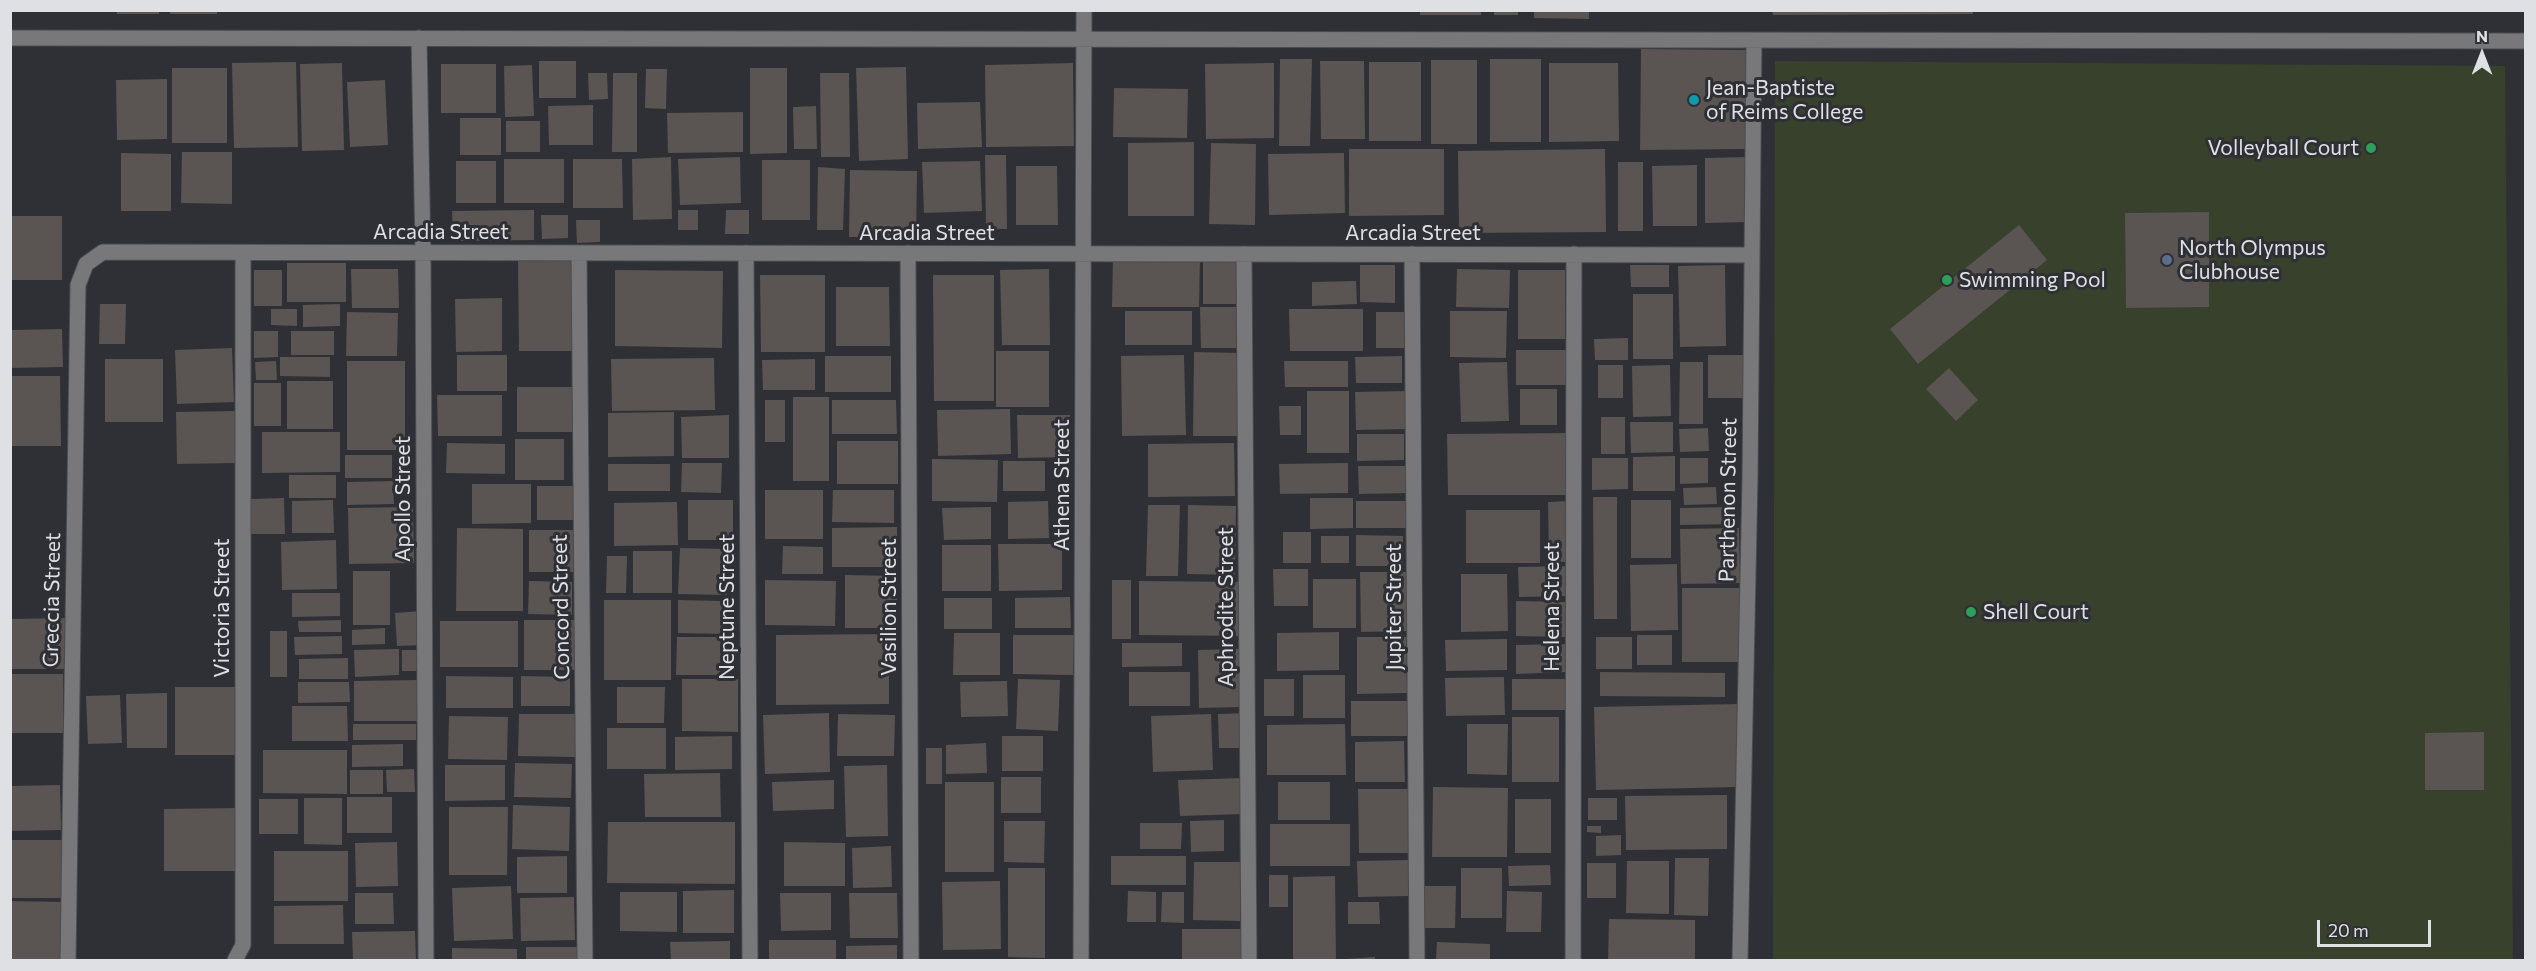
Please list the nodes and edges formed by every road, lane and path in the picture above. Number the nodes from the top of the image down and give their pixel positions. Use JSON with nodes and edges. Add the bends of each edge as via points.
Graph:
{"nodes":[{"id":1,"x":1084,"y":10,"type":"edge"},
{"id":2,"x":10,"y":38,"type":"edge"},
{"id":3,"x":419,"y":38,"type":"junction"},
{"id":4,"x":1084,"y":39,"type":"junction"},
{"id":5,"x":1754,"y":40,"type":"junction"},
{"id":6,"x":2526,"y":41,"type":"edge"},
{"id":7,"x":103,"y":252,"type":"joint"},
{"id":8,"x":243,"y":253,"type":"junction"},
{"id":9,"x":423,"y":253,"type":"junction"},
{"id":10,"x":579,"y":253,"type":"junction"},
{"id":11,"x":746,"y":254,"type":"junction"},
{"id":12,"x":908,"y":254,"type":"junction"},
{"id":13,"x":1084,"y":254,"type":"junction"},
{"id":14,"x":1244,"y":254,"type":"junction"},
{"id":15,"x":1412,"y":254,"type":"junction"},
{"id":16,"x":1574,"y":254,"type":"junction"},
{"id":17,"x":1751,"y":255,"type":"junction"},
{"id":18,"x":68,"y":960,"type":"edge"},
{"id":19,"x":235,"y":960,"type":"edge"},
{"id":20,"x":426,"y":960,"type":"edge"},
{"id":21,"x":585,"y":960,"type":"edge"},
{"id":22,"x":750,"y":960,"type":"edge"},
{"id":23,"x":911,"y":960,"type":"edge"},
{"id":24,"x":1081,"y":960,"type":"edge"},
{"id":25,"x":1249,"y":960,"type":"edge"},
{"id":26,"x":1417,"y":960,"type":"edge"},
{"id":27,"x":1573,"y":960,"type":"edge"},
{"id":28,"x":1740,"y":960,"type":"edge"}],
"edges":[{"from":1,"to":4,"type":"street","name":"Athena Street"},
{"from":2,"to":3,"type":"street"},
{"from":3,"to":4,"type":"street"},
{"from":3,"to":9,"type":"street","name":"Apollo Street"},
{"from":4,"to":5,"type":"street"},
{"from":4,"to":13,"type":"street","name":"Athena Street"},
{"from":5,"to":6,"type":"street"},
{"from":5,"to":17,"type":"street","name":"Parthenon Street"},
{"from":7,"to":8,"type":"street","name":"Arcadia Street"},
{"from":7,"to":18,"type":"street","name":"Greccia Street","via":[[86,264],[78,285]]},
{"from":8,"to":9,"type":"street","name":"Arcadia Street"},
{"from":8,"to":19,"type":"street","name":"Victoria Street","via":[[243,945]]},
{"from":9,"to":10,"type":"street","name":"Arcadia Street"},
{"from":9,"to":20,"type":"street","name":"Apollo Street"},
{"from":10,"to":11,"type":"street","name":"Arcadia Street"},
{"from":10,"to":21,"type":"street","name":"Concord Street"},
{"from":11,"to":12,"type":"street","name":"Arcadia Street"},
{"from":11,"to":22,"type":"street","name":"Neptune Street"},
{"from":12,"to":13,"type":"street","name":"Arcadia Street"},
{"from":12,"to":23,"type":"street","name":"Vasilion Street"},
{"from":13,"to":14,"type":"street","name":"Arcadia Street"},
{"from":13,"to":24,"type":"street","name":"Athena Street"},
{"from":14,"to":15,"type":"street","name":"Arcadia Street"},
{"from":14,"to":25,"type":"street","name":"Aphrodite Street"},
{"from":15,"to":16,"type":"street","name":"Arcadia Street"},
{"from":15,"to":26,"type":"street","name":"Jupiter Street"},
{"from":16,"to":17,"type":"street","name":"Arcadia Street"},
{"from":16,"to":27,"type":"street","name":"Helena Street"},
{"from":17,"to":28,"type":"street","name":"Parthenon Street"}]}
